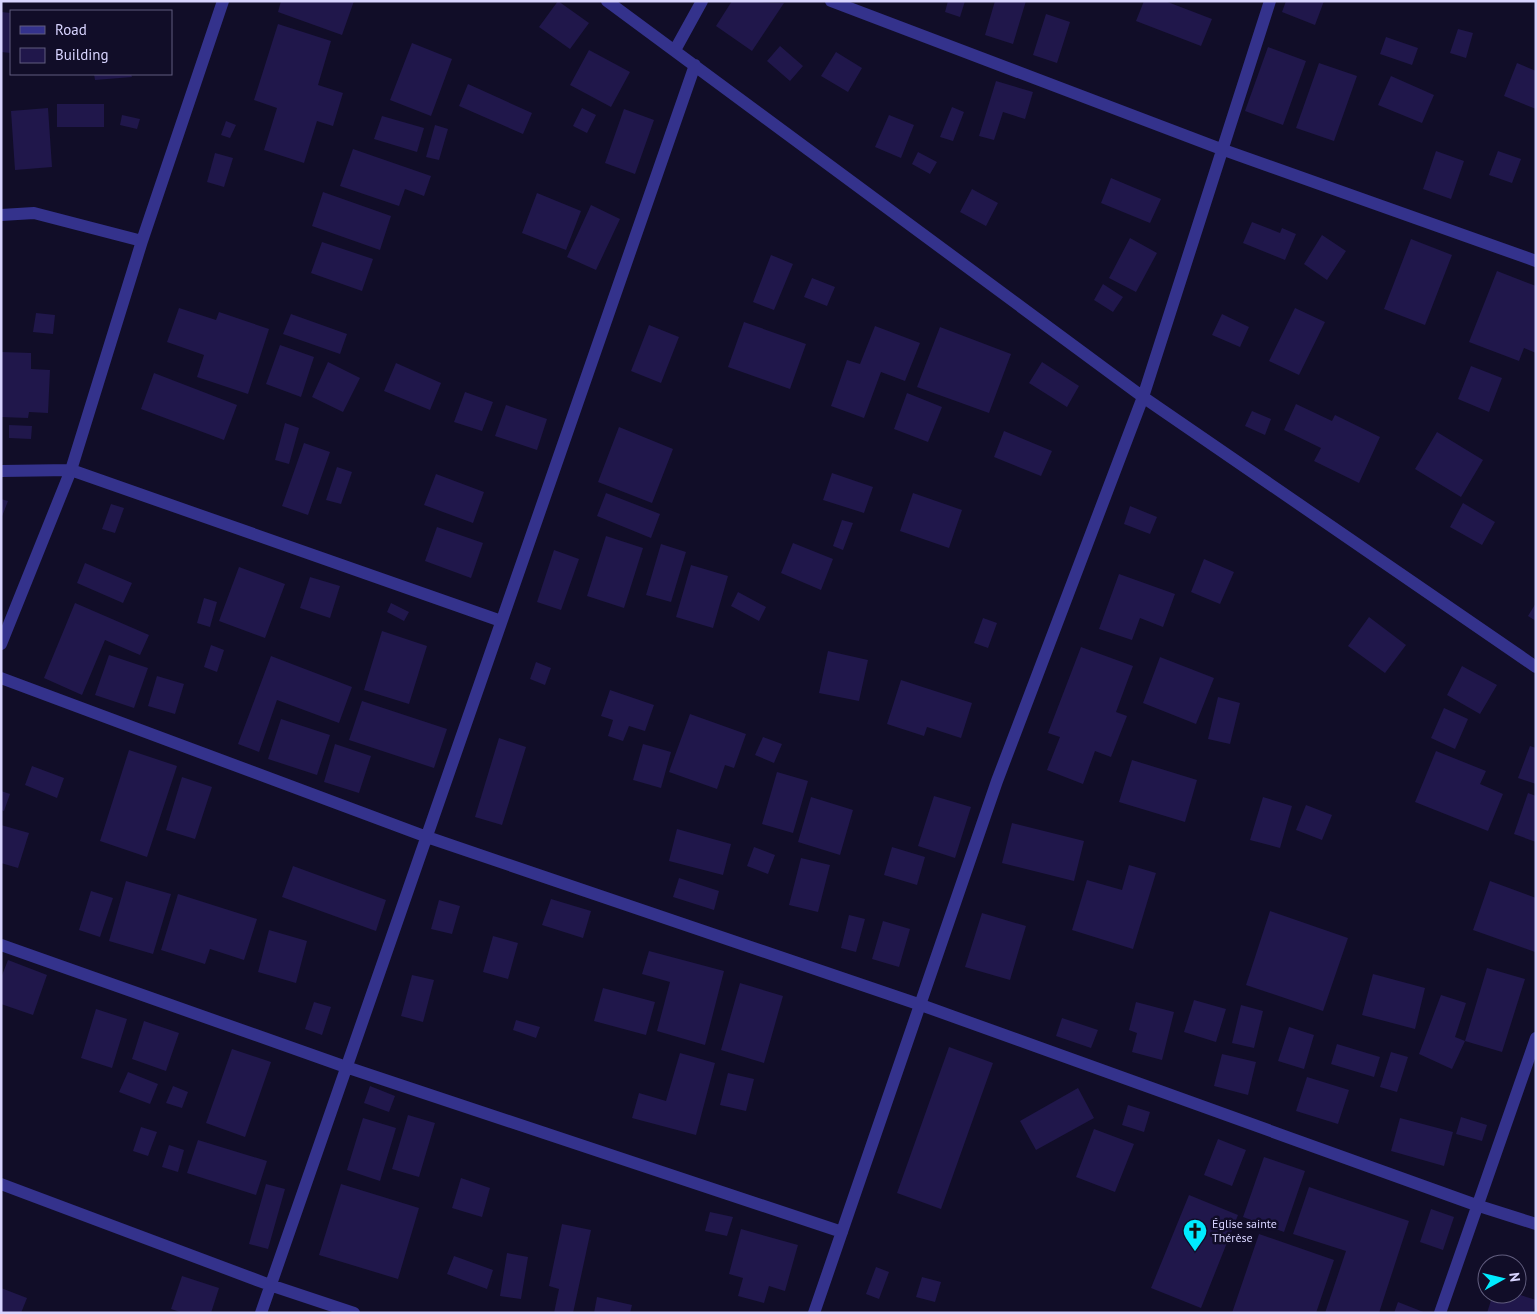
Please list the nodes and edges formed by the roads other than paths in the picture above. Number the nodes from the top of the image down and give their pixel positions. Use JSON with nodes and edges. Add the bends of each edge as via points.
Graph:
{"nodes":[{"id":1,"x":223,"y":1,"type":"edge"},
{"id":2,"x":607,"y":1,"type":"edge"},
{"id":3,"x":702,"y":1,"type":"edge"},
{"id":4,"x":831,"y":1,"type":"edge"},
{"id":5,"x":1270,"y":1,"type":"edge"},
{"id":6,"x":675,"y":50,"type":"junction"},
{"id":7,"x":695,"y":65,"type":"junction"},
{"id":8,"x":1222,"y":149,"type":"junction"},
{"id":9,"x":1,"y":215,"type":"edge"},
{"id":10,"x":142,"y":241,"type":"junction"},
{"id":11,"x":1536,"y":260,"type":"edge"},
{"id":12,"x":1143,"y":397,"type":"junction"},
{"id":13,"x":1,"y":470,"type":"edge"},
{"id":14,"x":71,"y":470,"type":"junction"},
{"id":15,"x":501,"y":621,"type":"junction"},
{"id":16,"x":1,"y":644,"type":"edge"},
{"id":17,"x":1536,"y":667,"type":"edge"},
{"id":18,"x":1,"y":678,"type":"edge"},
{"id":19,"x":427,"y":837,"type":"junction"},
{"id":20,"x":1,"y":945,"type":"edge"},
{"id":21,"x":921,"y":1005,"type":"junction"},
{"id":22,"x":1536,"y":1038,"type":"edge"},
{"id":23,"x":346,"y":1067,"type":"junction"},
{"id":24,"x":1,"y":1184,"type":"edge"},
{"id":25,"x":1476,"y":1205,"type":"junction"},
{"id":26,"x":1536,"y":1224,"type":"edge"},
{"id":27,"x":842,"y":1232,"type":"junction"},
{"id":28,"x":270,"y":1285,"type":"junction"},
{"id":29,"x":261,"y":1313,"type":"edge"},
{"id":30,"x":354,"y":1313,"type":"edge"},
{"id":31,"x":814,"y":1313,"type":"edge"},
{"id":32,"x":1440,"y":1313,"type":"edge"}],
"edges":[{"from":1,"to":10,"type":"street"},
{"from":2,"to":6,"type":"street"},
{"from":3,"to":6,"type":"street"},
{"from":4,"to":8,"type":"street"},
{"from":5,"to":8,"type":"street"},
{"from":6,"to":7,"type":"street"},
{"from":7,"to":12,"type":"street"},
{"from":7,"to":15,"type":"street"},
{"from":8,"to":11,"type":"street"},
{"from":8,"to":12,"type":"street"},
{"from":9,"to":10,"type":"street","via":[[34,213]]},
{"from":10,"to":14,"type":"street"},
{"from":12,"to":17,"type":"street"},
{"from":12,"to":21,"type":"street","via":[[997,781]]},
{"from":13,"to":14,"type":"street"},
{"from":14,"to":15,"type":"street"},
{"from":14,"to":16,"type":"street"},
{"from":15,"to":19,"type":"street"},
{"from":18,"to":19,"type":"street"},
{"from":19,"to":21,"type":"street"},
{"from":19,"to":23,"type":"street"},
{"from":20,"to":23,"type":"street"},
{"from":21,"to":25,"type":"street"},
{"from":21,"to":27,"type":"street"},
{"from":22,"to":25,"type":"street"},
{"from":23,"to":27,"type":"street"},
{"from":23,"to":28,"type":"street"},
{"from":24,"to":28,"type":"street"},
{"from":25,"to":26,"type":"street"},
{"from":25,"to":32,"type":"street"},
{"from":27,"to":31,"type":"street"},
{"from":28,"to":29,"type":"street"},
{"from":28,"to":30,"type":"street"}]}
